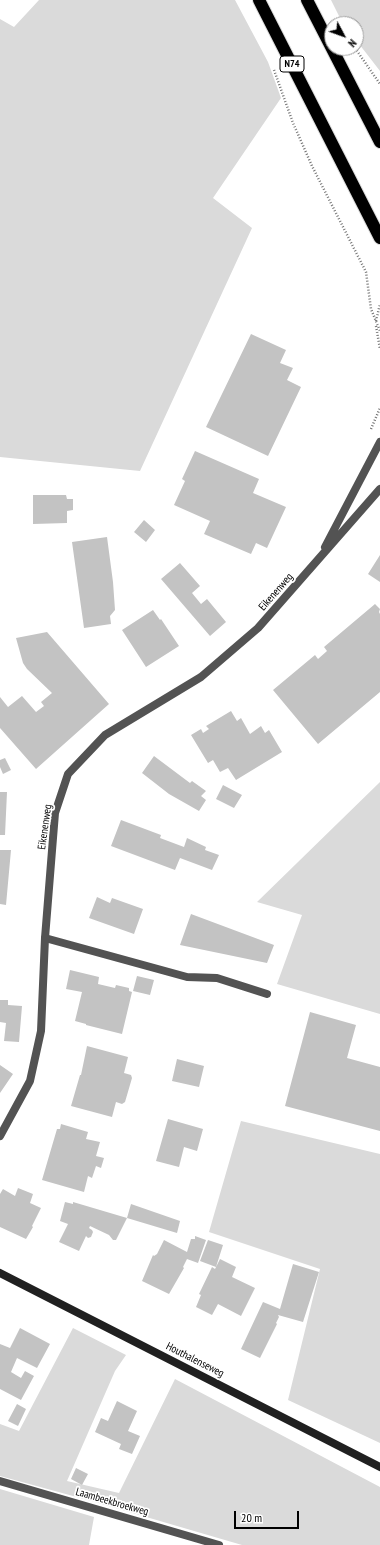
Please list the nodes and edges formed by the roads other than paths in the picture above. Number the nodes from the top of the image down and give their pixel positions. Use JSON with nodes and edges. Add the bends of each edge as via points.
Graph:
{"nodes":[{"id":1,"x":258,"y":0,"type":"edge"},
{"id":2,"x":307,"y":0,"type":"edge"},
{"id":3,"x":380,"y":142,"type":"edge"},
{"id":4,"x":380,"y":238,"type":"edge"},
{"id":5,"x":380,"y":442,"type":"edge"},
{"id":6,"x":380,"y":489,"type":"edge"},
{"id":7,"x":320,"y":559,"type":"junction"},
{"id":8,"x":45,"y":938,"type":"junction"},
{"id":9,"x":266,"y":994,"type":"dead end"},
{"id":10,"x":0,"y":1136,"type":"edge"},
{"id":11,"x":0,"y":1273,"type":"edge"},
{"id":12,"x":380,"y":1467,"type":"edge"},
{"id":13,"x":0,"y":1481,"type":"edge"},
{"id":14,"x":219,"y":1545,"type":"edge"}],
"edges":[{"from":1,"to":4,"type":"highway","number":"N74"},
{"from":2,"to":3,"type":"highway"},
{"from":5,"to":7,"type":"street","name":"Eikenenweg"},
{"from":6,"to":7,"type":"street","name":"Eikenenweg"},
{"from":7,"to":8,"type":"street","name":"Eikenenweg","via":[[247,638],[201,677],[105,735],[68,774],[55,813]]},
{"from":8,"to":9,"type":"street","via":[[187,977],[218,978]]},
{"from":8,"to":10,"type":"street","name":"Eikenenweg","via":[[40,1038],[30,1081]]},
{"from":11,"to":12,"type":"street","name":"Houthalenseweg"},
{"from":13,"to":14,"type":"street","name":"Laambeekbroekweg"}]}
